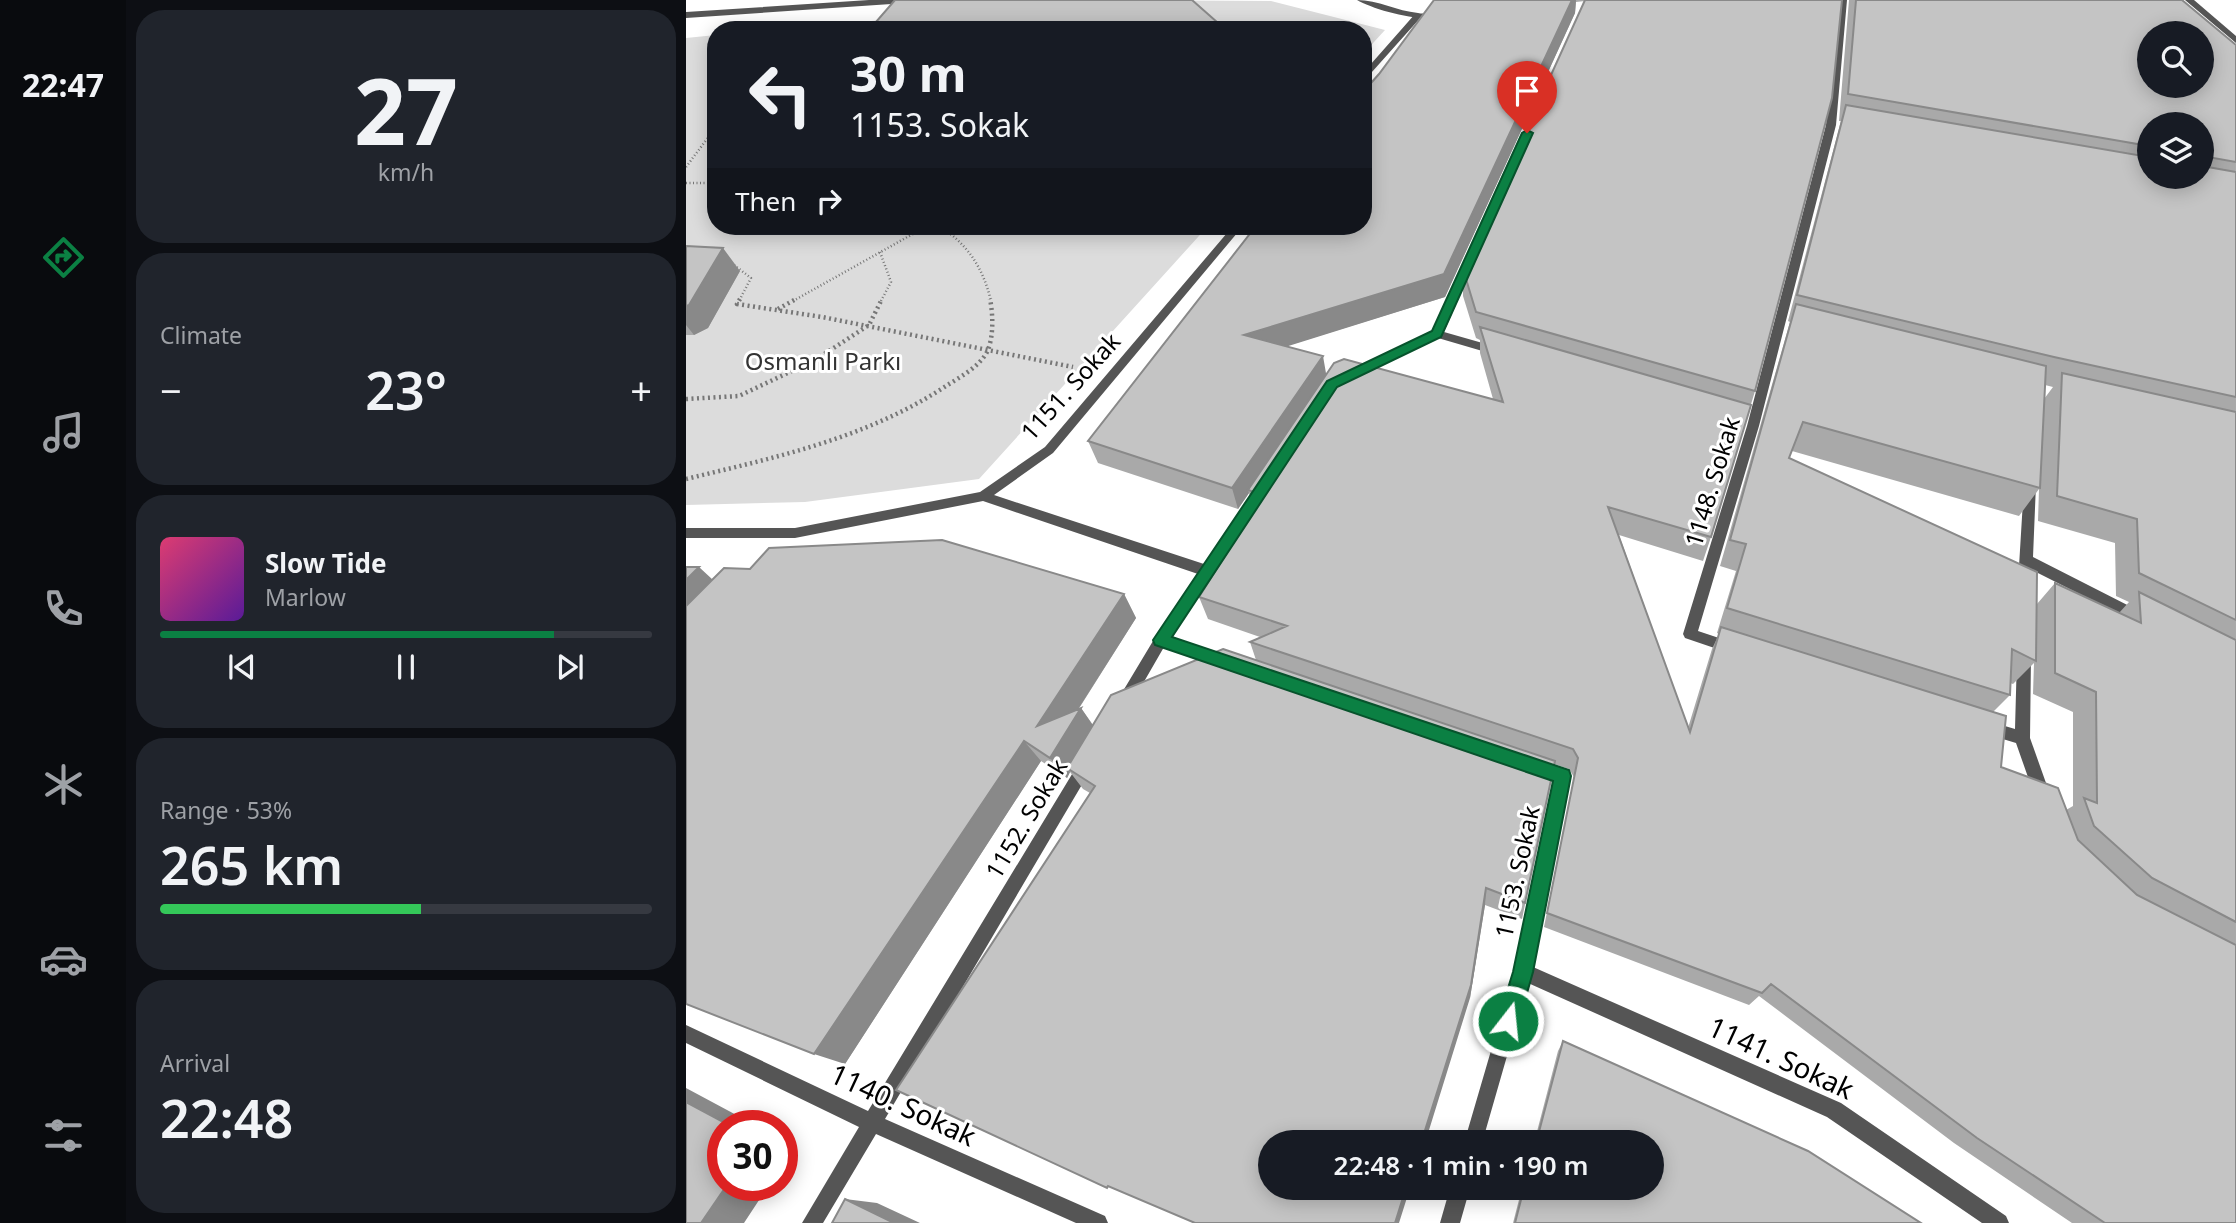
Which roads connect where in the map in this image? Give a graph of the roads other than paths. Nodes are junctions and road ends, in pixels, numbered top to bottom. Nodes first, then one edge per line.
1 (906, 0) edge
2 (1361, 0) edge
3 (1843, 0) edge
4 (2189, 0) edge
5 (686, 15) edge
6 (1458, 15) edge
7 (1418, 16) junction
8 (2236, 40) edge
9 (1372, 69) edge
10 (1230, 235) edge
11 (1476, 246) edge
12 (1779, 325) junction
13 (1792, 329) edge
14 (1437, 334) junction
15 (1503, 353) edge
16 (1344, 378) edge
17 (2031, 468) edge
18 (1273, 472) edge
19 (983, 496) junction
20 (686, 533) edge
21 (795, 533) junction
22 (777, 552) edge
23 (2026, 560) junction
24 (1207, 571) junction
25 (2025, 601) edge
26 (2149, 622) edge
27 (1161, 640) junction
28 (2024, 642) edge
29 (1743, 651) edge
30 (1239, 666) edge
31 (1119, 711) edge
32 (1969, 722) edge
33 (2022, 738) junction
34 (1090, 758) edge
35 (1524, 763) edge
36 (2048, 812) edge
37 (1523, 972) junction
38 (686, 1034) edge
39 (872, 1122) junction
40 (1477, 1130) edge
41 (1457, 1200) edge
42 (812, 1223) edge
43 (1098, 1223) edge
44 (1450, 1223) edge
45 (1999, 1223) edge

1 - 5 street
2 - 7 street
3 - 12 street, 1148. Sokak
4 - 8 street
6 - 7 street
7 - 9 street
10 - 19 street, 1151. Sokak
11 - 14 street
12 - 13 street
12 - 29 street, 1148. Sokak
14 - 15 street
14 - 16 street
17 - 23 street
18 - 24 street
19 - 21 street, 1151. Sokak
19 - 24 street
20 - 21 street, 1151. Sokak
21 - 22 street
23 - 25 street
23 - 26 street
24 - 27 street
27 - 30 street
27 - 31 street
28 - 33 street
32 - 33 street
33 - 36 street
34 - 39 street, 1152. Sokak
35 - 37 street, 1153. Sokak
37 - 40 street, 1153. Sokak
37 - 45 street, 1141. Sokak
38 - 39 street, 1140. Sokak
39 - 42 street, 1152. Sokak
39 - 43 street, 1140. Sokak
41 - 44 street

